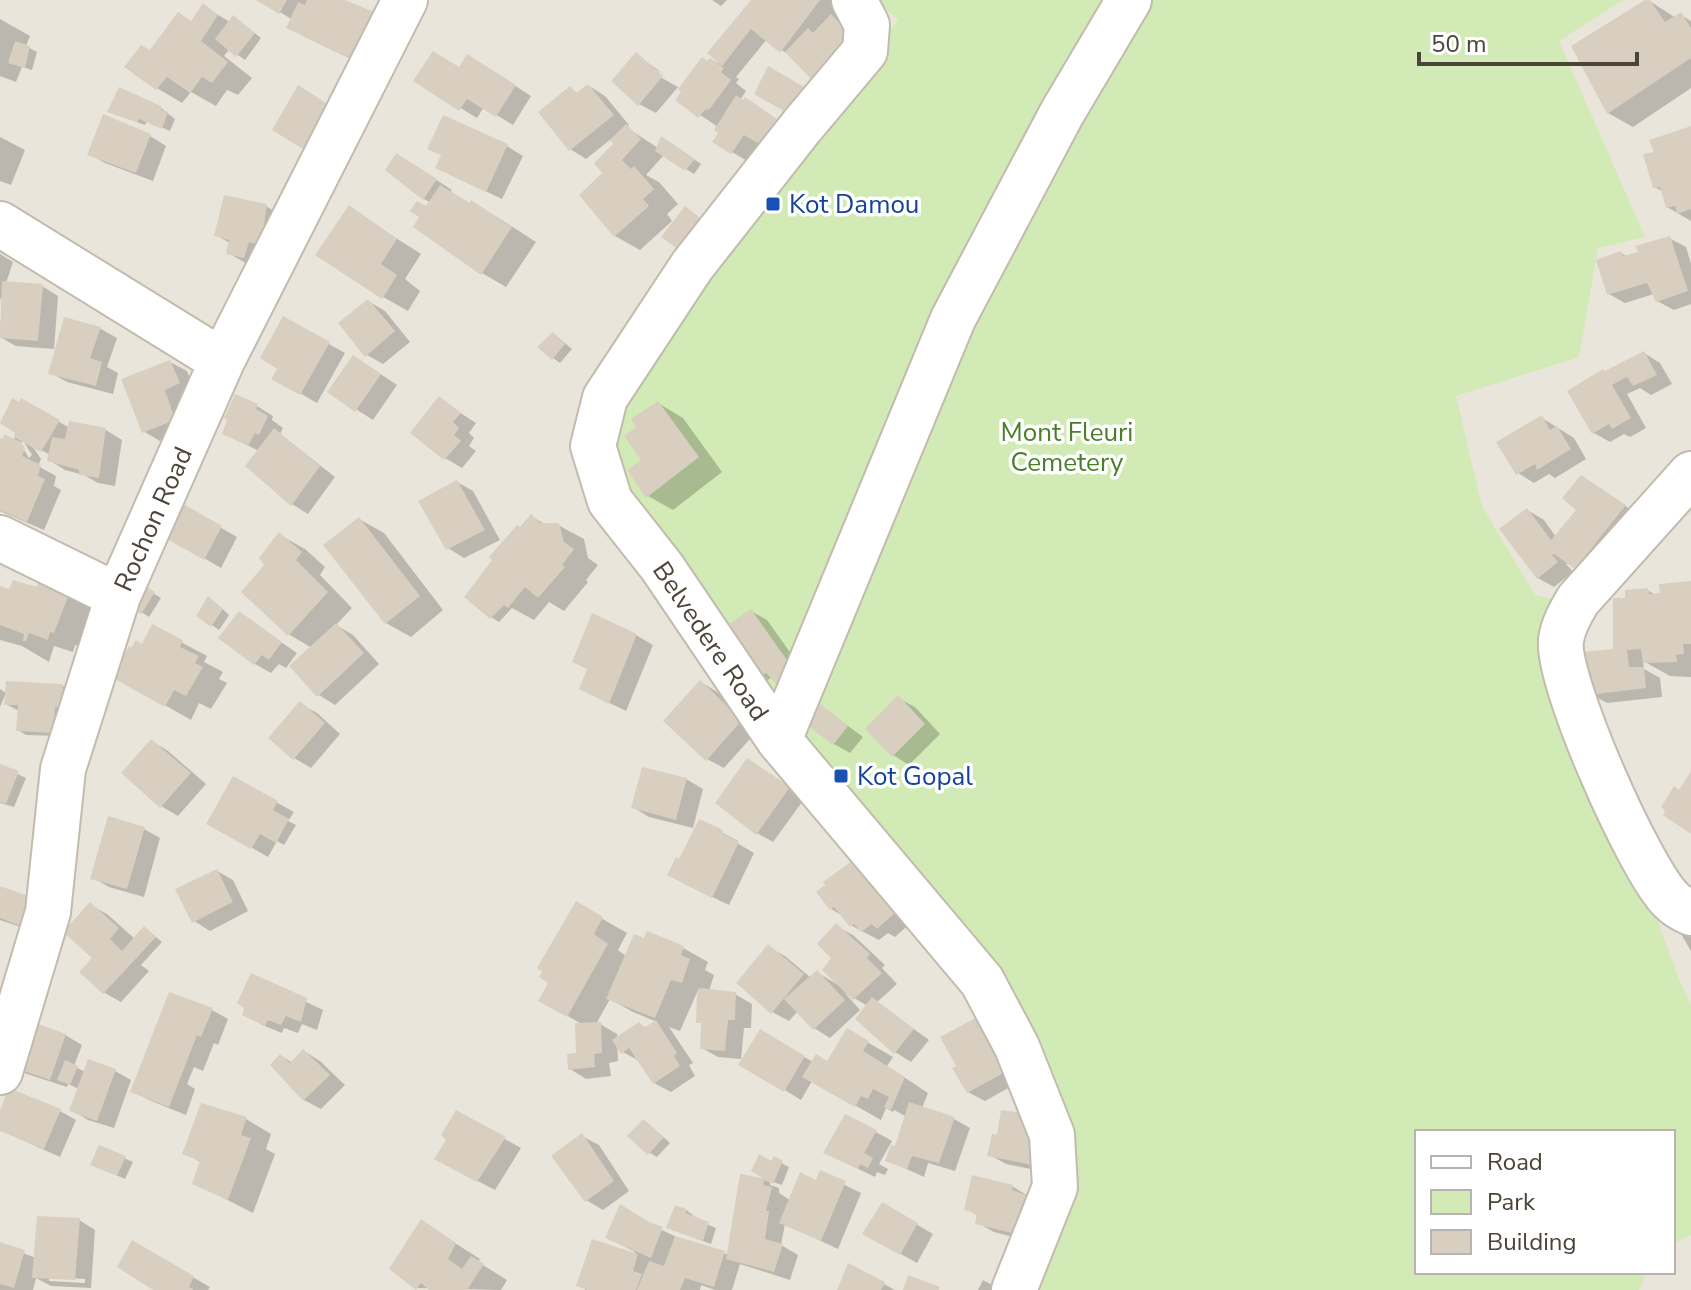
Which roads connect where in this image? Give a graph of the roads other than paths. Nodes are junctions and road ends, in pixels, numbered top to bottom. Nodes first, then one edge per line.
1 (405, 0) edge
2 (854, 0) edge
3 (1129, 0) edge
4 (0, 224) edge
5 (222, 361) junction
6 (1691, 474) edge
7 (0, 538) edge
8 (118, 596) junction
9 (779, 740) junction
10 (1691, 913) edge
11 (0, 1072) edge
12 (1014, 1290) edge

1 - 5 street, Rochon Road
2 - 9 street, Belvedere Road
3 - 9 street
4 - 5 street
5 - 8 street, Rochon Road
6 - 10 street
7 - 8 street
8 - 11 street, Rochon Road
9 - 12 street, Belvedere Road

